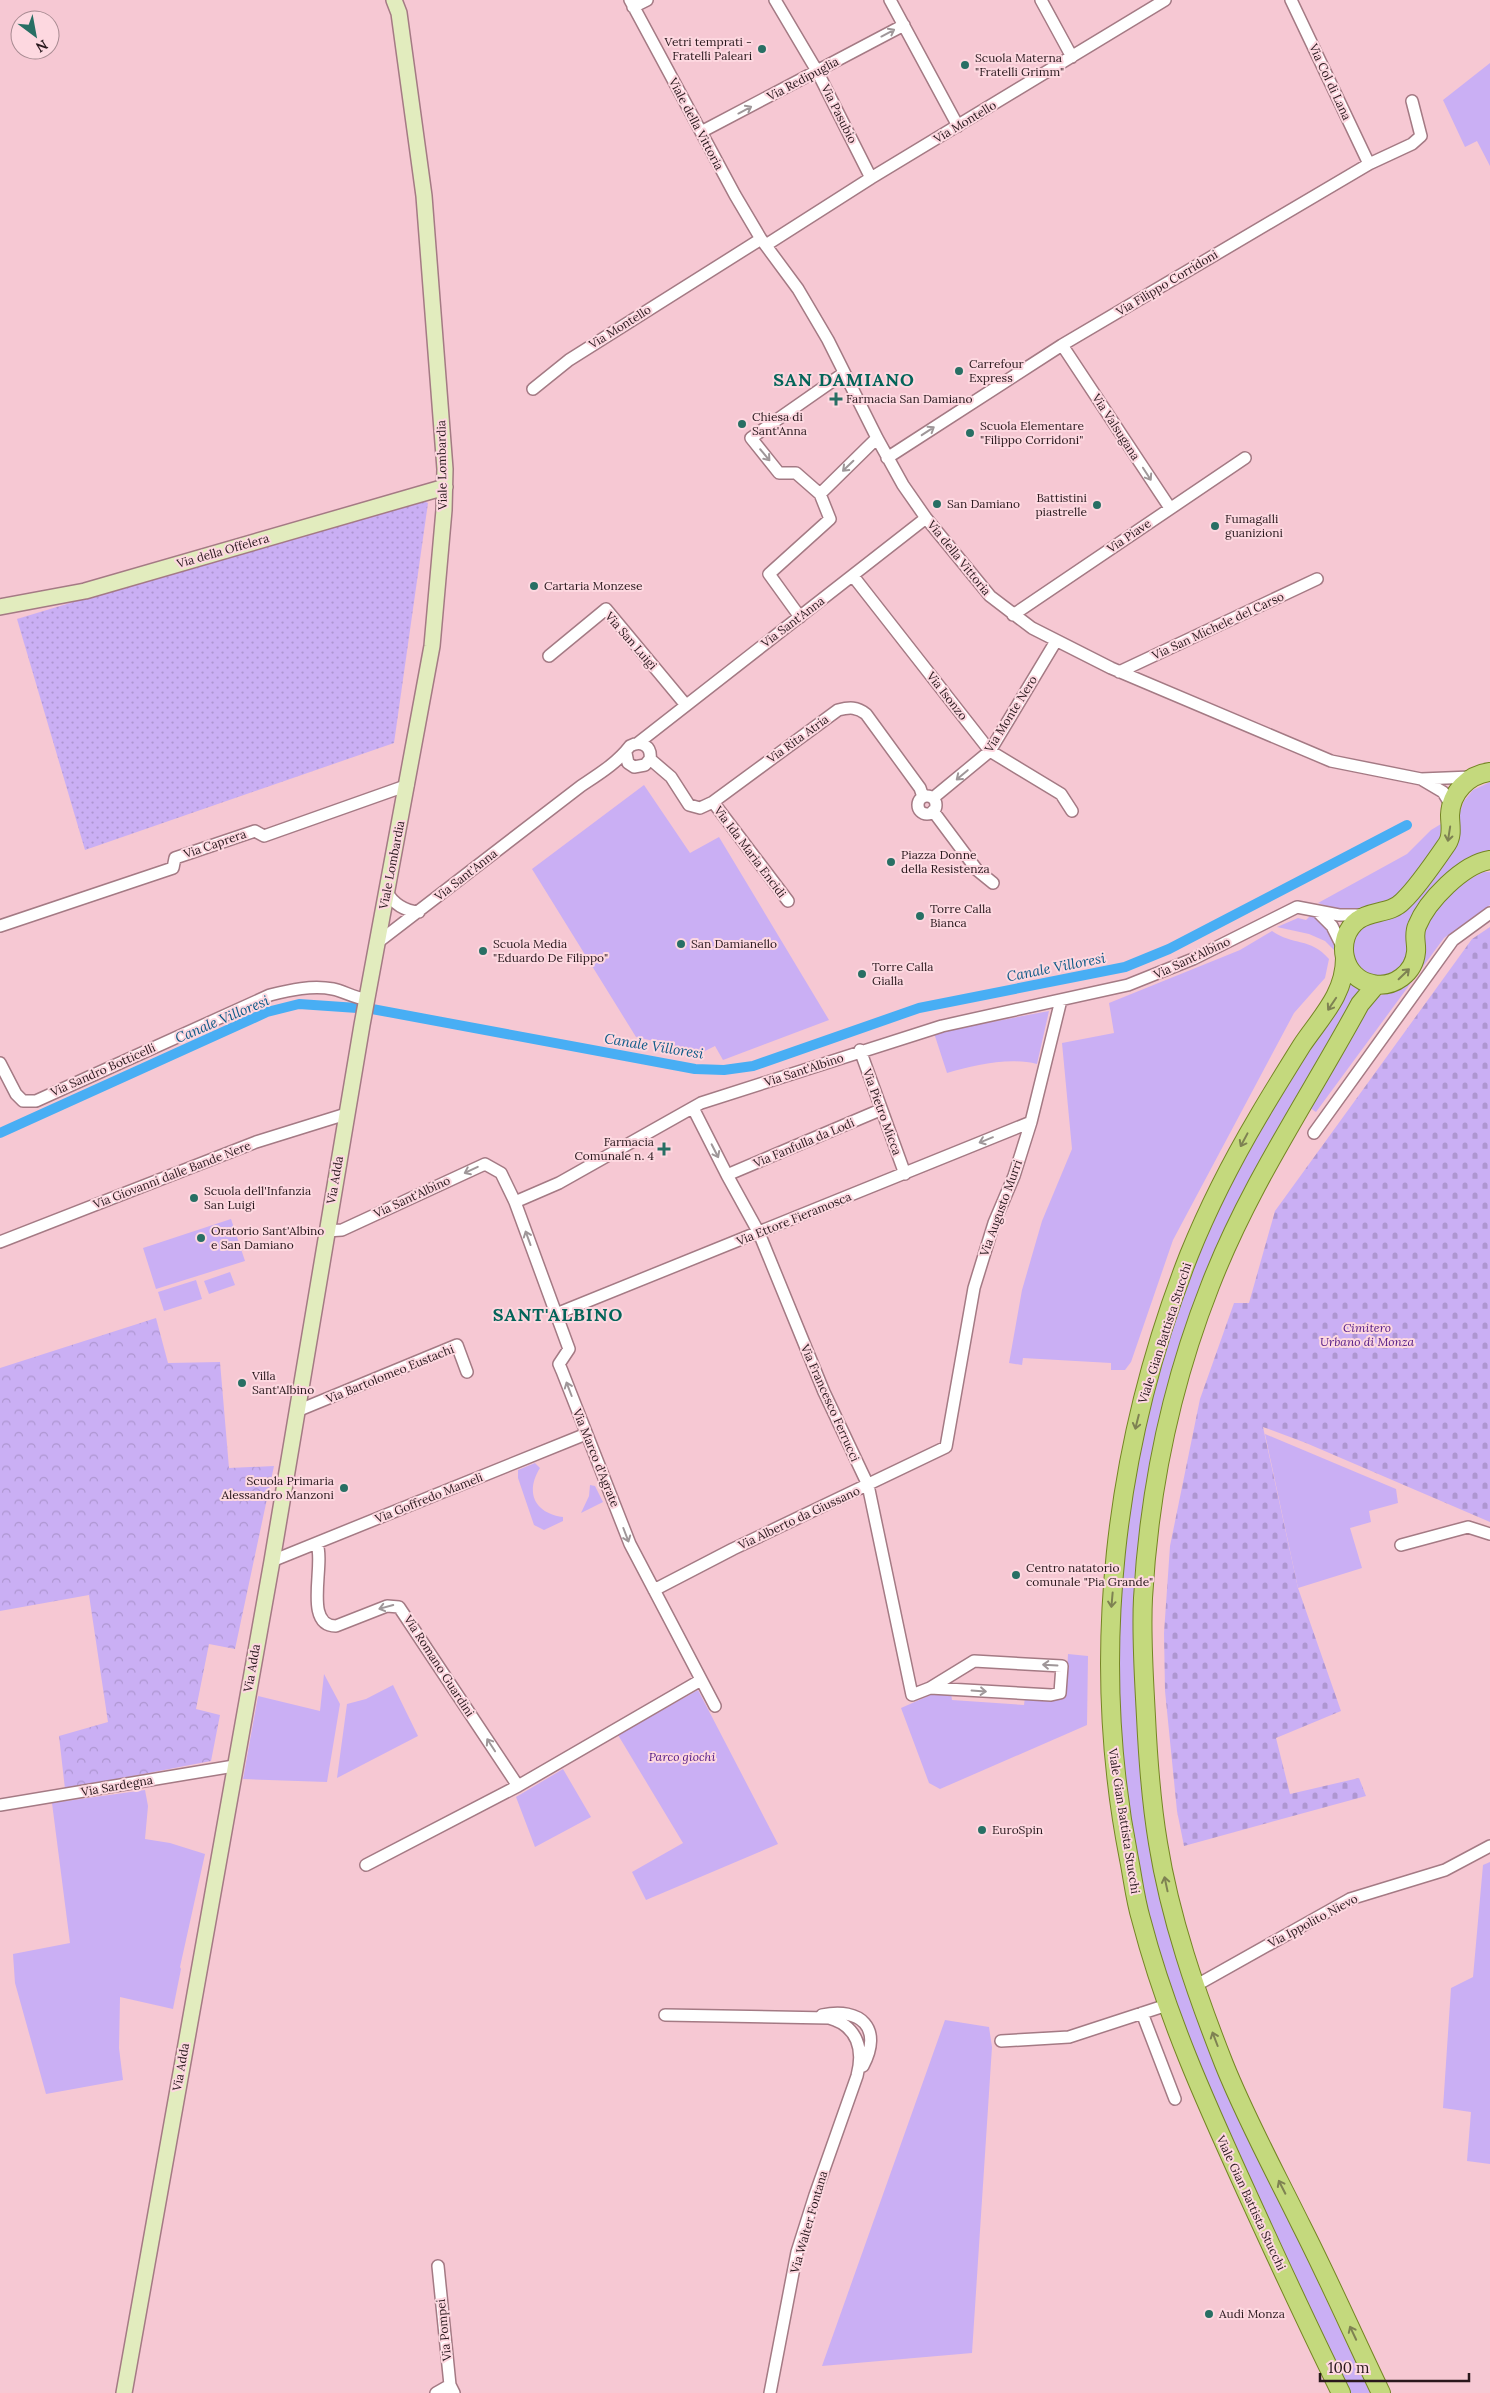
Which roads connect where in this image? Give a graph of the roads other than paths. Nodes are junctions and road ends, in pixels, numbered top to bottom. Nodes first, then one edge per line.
1 (647, 0) edge
2 (775, 0) edge
3 (890, 0) edge
4 (1041, 0) edge
5 (1165, 0) edge
6 (1291, 0) edge
7 (398, 4) edge
8 (632, 4) edge
9 (904, 25) junction
10 (1072, 57) junction
11 (817, 71) junction
12 (1412, 101) dead end
13 (958, 126) junction
14 (701, 132) junction
15 (1369, 164) junction
16 (871, 178) junction
17 (764, 242) junction
18 (1062, 345) junction
19 (844, 373) junction
20 (533, 389) dead end
21 (877, 438) junction
22 (887, 458) junction
23 (1245, 458) dead end
24 (445, 487) junction
25 (820, 494) junction
26 (1170, 508) junction
27 (926, 518) junction
28 (853, 576) junction
29 (1317, 579) dead end
30 (0, 607) edge
31 (1013, 615) junction
32 (800, 617) junction
33 (1056, 641) junction
34 (549, 656) dead end
35 (1118, 672) junction
36 (686, 704) junction
37 (659, 726) junction
38 (638, 743) junction
39 (990, 751) junction
40 (626, 753) junction
41 (651, 760) junction
42 (631, 765) junction
43 (609, 767) junction
44 (1484, 772) edge
45 (1421, 779) junction
46 (408, 785) junction
47 (928, 798) junction
48 (713, 802) junction
49 (1451, 805) junction
50 (1072, 811) dead end
51 (1490, 860) edge
52 (994, 882) dead end
53 (386, 891) junction
54 (788, 901) dead end
55 (419, 912) junction
56 (1317, 912) junction
57 (1490, 913) edge
58 (1369, 914) junction
59 (0, 926) edge
60 (377, 943) junction
61 (1344, 956) junction
62 (1376, 985) junction
63 (1061, 1000) junction
64 (366, 1003) junction
65 (860, 1050) junction
66 (0, 1063) edge
67 (693, 1108) junction
68 (880, 1110) junction
69 (346, 1114) junction
70 (1031, 1122) junction
71 (1314, 1133) dead end
72 (905, 1174) junction
73 (727, 1175) junction
74 (515, 1202) junction
75 (326, 1231) junction
76 (759, 1233) junction
77 (0, 1242) edge
78 (556, 1314) junction
79 (467, 1372) dead end
80 (297, 1411) junction
81 (586, 1434) junction
82 (946, 1448) joint
83 (868, 1485) junction
84 (1490, 1534) edge
85 (317, 1544) junction
86 (1401, 1545) dead end
87 (272, 1561) junction
88 (654, 1590) junction
89 (701, 1680) junction
90 (930, 1688) junction
91 (715, 1706) dead end
92 (234, 1766) junction
93 (518, 1786) junction
94 (0, 1805) edge
95 (1490, 1846) edge
96 (366, 1864) dead end
97 (1195, 1986) junction
98 (1167, 2005) junction
99 (1142, 2013) junction
100 (665, 2015) dead end
101 (1001, 2041) dead end
102 (1176, 2099) dead end
103 (438, 2266) dead end
104 (452, 2389) edge
105 (1335, 2389) edge
106 (124, 2393) edge
107 (436, 2393) edge
108 (770, 2393) edge
109 (1381, 2393) edge

1 - 8 street
2 - 11 street, Via Pasubio
3 - 9 street
4 - 10 street
5 - 10 street, Via Montello
6 - 15 street, Via Col di Lana
7 - 24 main road, Viale Lombardia
8 - 14 street, Viale della Vittoria
11 -> 9 street, Via Redipuglia
9 - 13 street
10 - 13 street, Via Montello
14 -> 11 street, Via Redipuglia
11 - 16 street, Via Pasubio
12 - 15 street, Via Filippo Corridoni
13 - 16 street, Via Montello
14 - 17 street, Viale della Vittoria
15 - 18 street, Via Filippo Corridoni
16 - 17 street, Via Montello
17 - 19 street, Via della Vittoria
17 - 20 street, Via Montello
22 -> 18 street, Via Filippo Corridoni
18 -> 26 street, Via Valsugana
19 - 21 street, Via della Vittoria
19 -> 25 street
21 - 22 street, Via della Vittoria
21 -> 25 street
22 - 27 street, Via della Vittoria
23 - 26 street, Via Piave
24 - 30 main road, Via della Offelera
24 - 46 main road, Viale Lombardia
25 - 32 street
26 - 31 street, Via Piave
27 - 28 street, Via Sant'Anna
27 - 31 street, Via della Vittoria
28 - 32 street, Via Sant'Anna
28 - 39 street, Via Isonzo
29 - 35 street, Via San Michele del Carso
31 - 33 street, Via della Vittoria
32 - 36 street, Via Sant'Anna
33 - 35 street, Via della Vittoria
33 - 39 street, Via Monte Nero
34 - 36 street, Via San Luigi
35 - 45 street, Via della Vittoria
36 - 37 street, Via Sant'Anna
37 - 38 street, Via Sant'Anna
37 - 41 street, Via Sant'Anna
38 - 40 street, Via Sant'Anna
38 - 41 street
39 -> 47 street, Via Monte Nero
39 - 50 street, Via Isonzo
40 - 42 street
40 - 43 street, Via Sant'Anna
41 - 42 street, Via Sant'Anna
41 - 48 street, Via Rita Atria
42 - 43 street, Via Sant'Anna
43 - 55 street, Via Sant'Anna
44 - 45 street
44 - 49 main road
45 - 49 street
46 - 53 main road, Viale Lombardia
46 - 59 street, Via Caprera
47 - 48 street, Via Rita Atria
47 - 52 street
48 - 54 street, Via Ida Maria Encidi
49 -> 58 main road, Viale Gian Battista Stucchi
62 -> 51 main road
53 - 55 street
53 - 60 main road, Viale Lombardia
55 - 60 street, Via Sant'Anna
56 - 58 street, Via Sant'Albino
56 - 61 street
56 - 63 street, Via Sant'Albino
57 - 71 street
58 - 61 main road, Viale Gian Battista Stucchi
60 - 64 main road, Via Adda
61 - 62 main road
61 -> 98 main road, Viale Gian Battista Stucchi
97 -> 62 main road
63 - 65 street, Via Sant'Albino
63 - 70 street, Via Augusto Murri
64 - 66 street, Via Sandro Botticelli
64 - 69 main road, Via Adda
65 - 67 street, Via Sant'Albino
65 - 68 street, Via Pietro Micca
67 -> 73 street, Via Francesco Ferrucci
67 - 74 street, Via Sant'Albino
68 - 72 street, Via Pietro Micca
68 - 73 street, Via Fanfulla da Lodi
69 - 75 main road, Via Adda
69 - 77 street, Via Giovanni dalle Bande Nere
70 -> 72 street, Via Ettore Fieramosca
70 - 82 street, Via Augusto Murri
72 - 76 street, Via Ettore Fieramosca
73 - 76 street, Via Francesco Ferrucci
74 -> 75 street, Via Sant'Albino
78 -> 74 street, Via Marco d'Agrate
75 - 80 main road, Via Adda
76 - 78 street, Via Ettore Fieramosca
76 - 83 street, Via Francesco Ferrucci
81 -> 78 street, Via Marco d'Agrate
79 - 80 street, Via Bartolomeo Eustachi
80 - 87 main road, Via Adda
81 - 85 street, Via Goffredo Mameli
81 -> 88 street, Via Marco d'Agrate
82 - 83 street, Via Alberto da Giussano
83 - 88 street, Via Alberto da Giussano
83 - 90 street, Via Francesco Ferrucci
84 - 86 street
85 - 87 street, Via Goffredo Mameli
93 -> 85 street, Via Romano Guardini
87 - 92 main road, Via Adda
88 - 89 street, Via Marco d'Agrate
89 - 91 street, Via Marco d'Agrate
89 - 93 street
90 -> 90 street, Via Francesco Ferrucci
92 - 94 street, Via Sardegna
92 - 106 main road, Via Adda
93 - 96 street
95 - 97 street, Via Ippolito Nievo
109 -> 97 main road
98 - 99 street
98 - 105 main road, Viale Gian Battista Stucchi
99 - 101 street
99 - 102 street
100 - 108 street, Via Walter Fontana
103 - 104 street, Via Pompei
104 - 107 street

